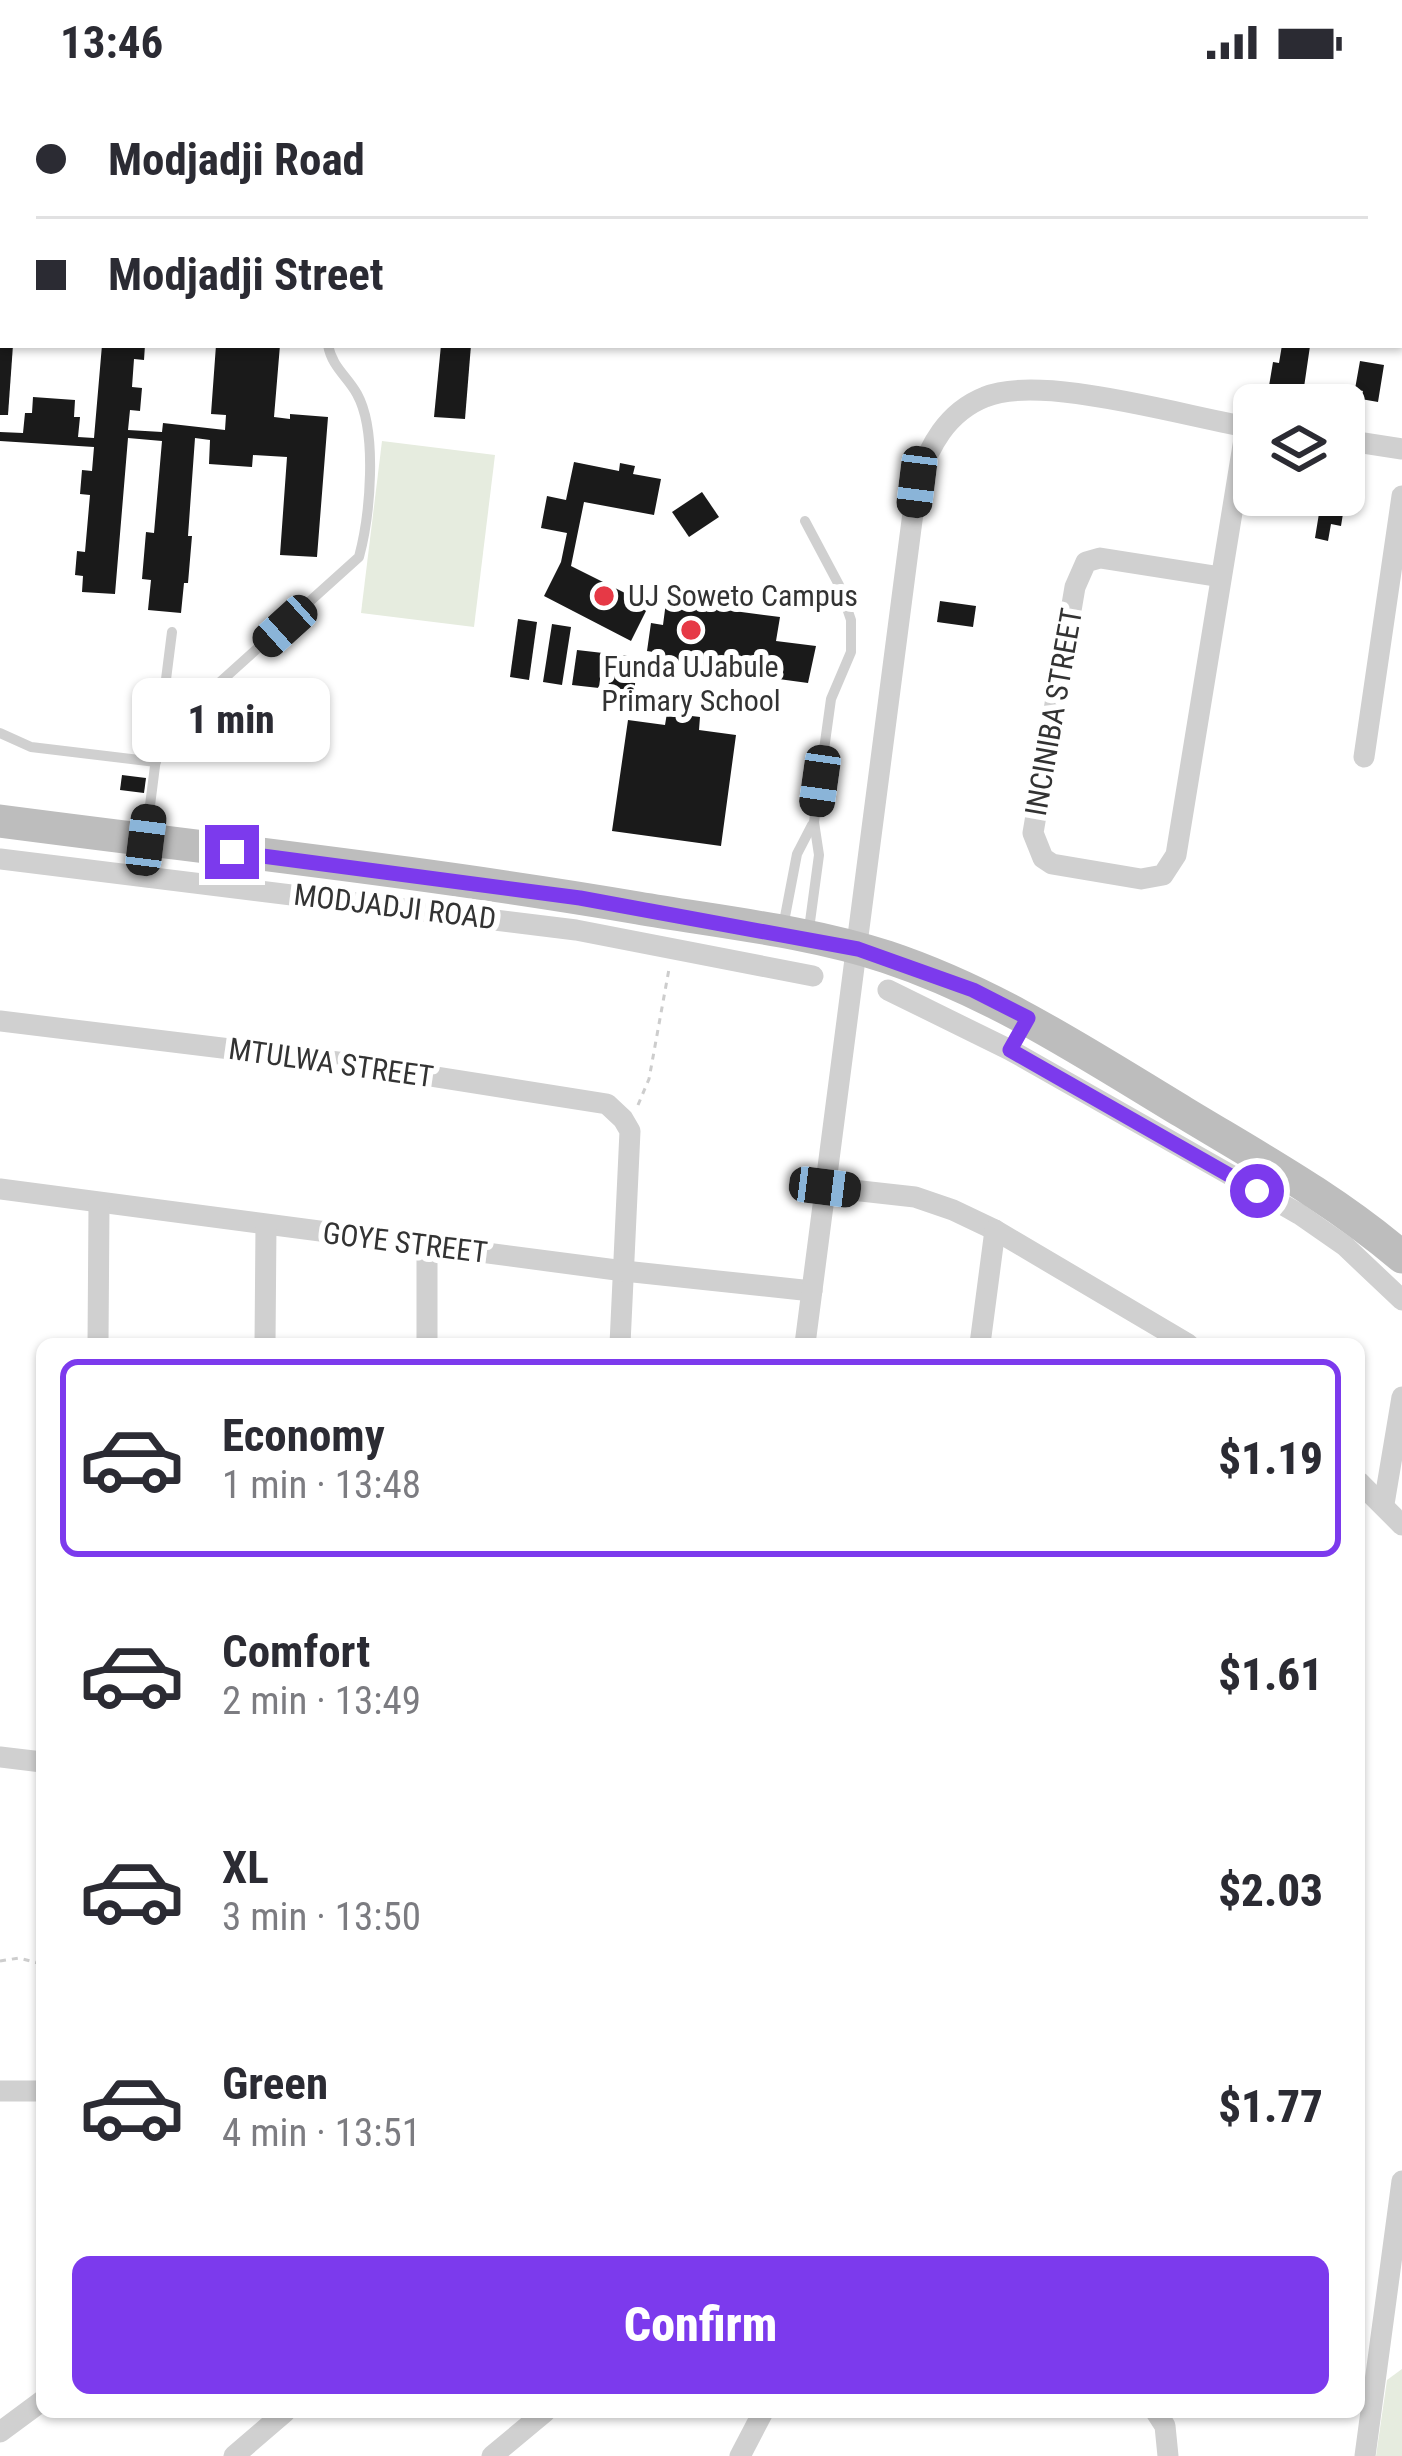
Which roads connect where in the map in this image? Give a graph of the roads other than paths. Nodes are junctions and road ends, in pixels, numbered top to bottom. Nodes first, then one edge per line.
1 (329, 348) edge
2 (1233, 424) edge
3 (1365, 443) edge
4 (1402, 449) edge
5 (1402, 496) edge
6 (1233, 516) edge
7 (805, 521) dead end
8 (1222, 577) junction
9 (1394, 606) edge
10 (172, 632) dead end
11 (0, 733) edge
12 (159, 737) junction
13 (1364, 757) dead end
14 (156, 762) junction
15 (0, 821) edge
16 (814, 822) junction
17 (146, 840) junction
18 (0, 859) edge
19 (578, 914) junction
20 (795, 936) junction
21 (858, 949) junction
22 (813, 976) dead end
23 (888, 990) dead end
24 (1028, 1018) junction
25 (0, 1021) edge
26 (1010, 1050) junction
27 (825, 1187) junction
28 (0, 1189) edge
29 (99, 1204) junction
30 (266, 1225) junction
31 (995, 1230) junction
32 (427, 1246) junction
33 (1402, 1257) edge
34 (624, 1271) junction
35 (812, 1291) junction
36 (1402, 1300) edge
37 (1151, 1320) junction
38 (98, 1338) edge
39 (265, 1338) edge
40 (427, 1338) edge
41 (620, 1338) edge
42 (806, 1338) edge
43 (981, 1338) edge
44 (1149, 1338) edge
45 (1179, 1338) edge
46 (1402, 1397) edge
47 (1365, 1487) edge
48 (1384, 1504) junction
49 (1402, 1525) edge
50 (0, 1757) edge
51 (36, 1761) edge
52 (0, 2091) edge
53 (36, 2091) edge
54 (1402, 2181) edge
55 (1391, 2354) edge
56 (36, 2405) edge
57 (278, 2418) edge
58 (539, 2418) edge
59 (760, 2418) edge
60 (1160, 2418) edge
61 (0, 2432) edge
62 (501, 2453) edge
63 (234, 2456) edge
64 (740, 2456) edge
65 (1168, 2456) edge
66 (1365, 2456) edge

1 - 12 lane
2 - 21 street
3 - 4 street
5 - 9 street
6 - 8 street, INCINIBA STREET
7 - 16 lane
8 - 8 street, INCINIBA STREET
9 - 13 street
10 - 12 lane
11 - 14 lane
12 - 14 lane
14 - 17 lane
15 - 17 street
16 - 20 lane
16 - 20 lane
17 - 19 street
18 - 19 street, MODJADJI ROAD
19 - 20 street
19 - 22 street, MODJADJI ROAD
20 - 21 street
21 - 24 street
21 - 27 street
23 - 26 street
24 - 26 street
24 - 33 street
25 - 34 street, MTULWA STREET
26 - 36 street
27 - 31 street
27 - 35 street
28 - 29 street, GOYE STREET
29 - 30 street, GOYE STREET
29 - 38 street
30 - 32 street, GOYE STREET
30 - 39 street
31 - 37 street
31 - 43 street
32 - 34 street, GOYE STREET
32 - 40 street
34 - 35 street, GOYE STREET
34 - 41 street
35 - 42 street
37 - 44 street
37 - 45 street
46 - 48 street
47 - 48 street
48 - 49 street
50 - 51 street
52 - 53 street
54 - 55 street
55 - 66 street
56 - 61 street
57 - 63 street
58 - 62 street
59 - 64 street
60 - 65 street

